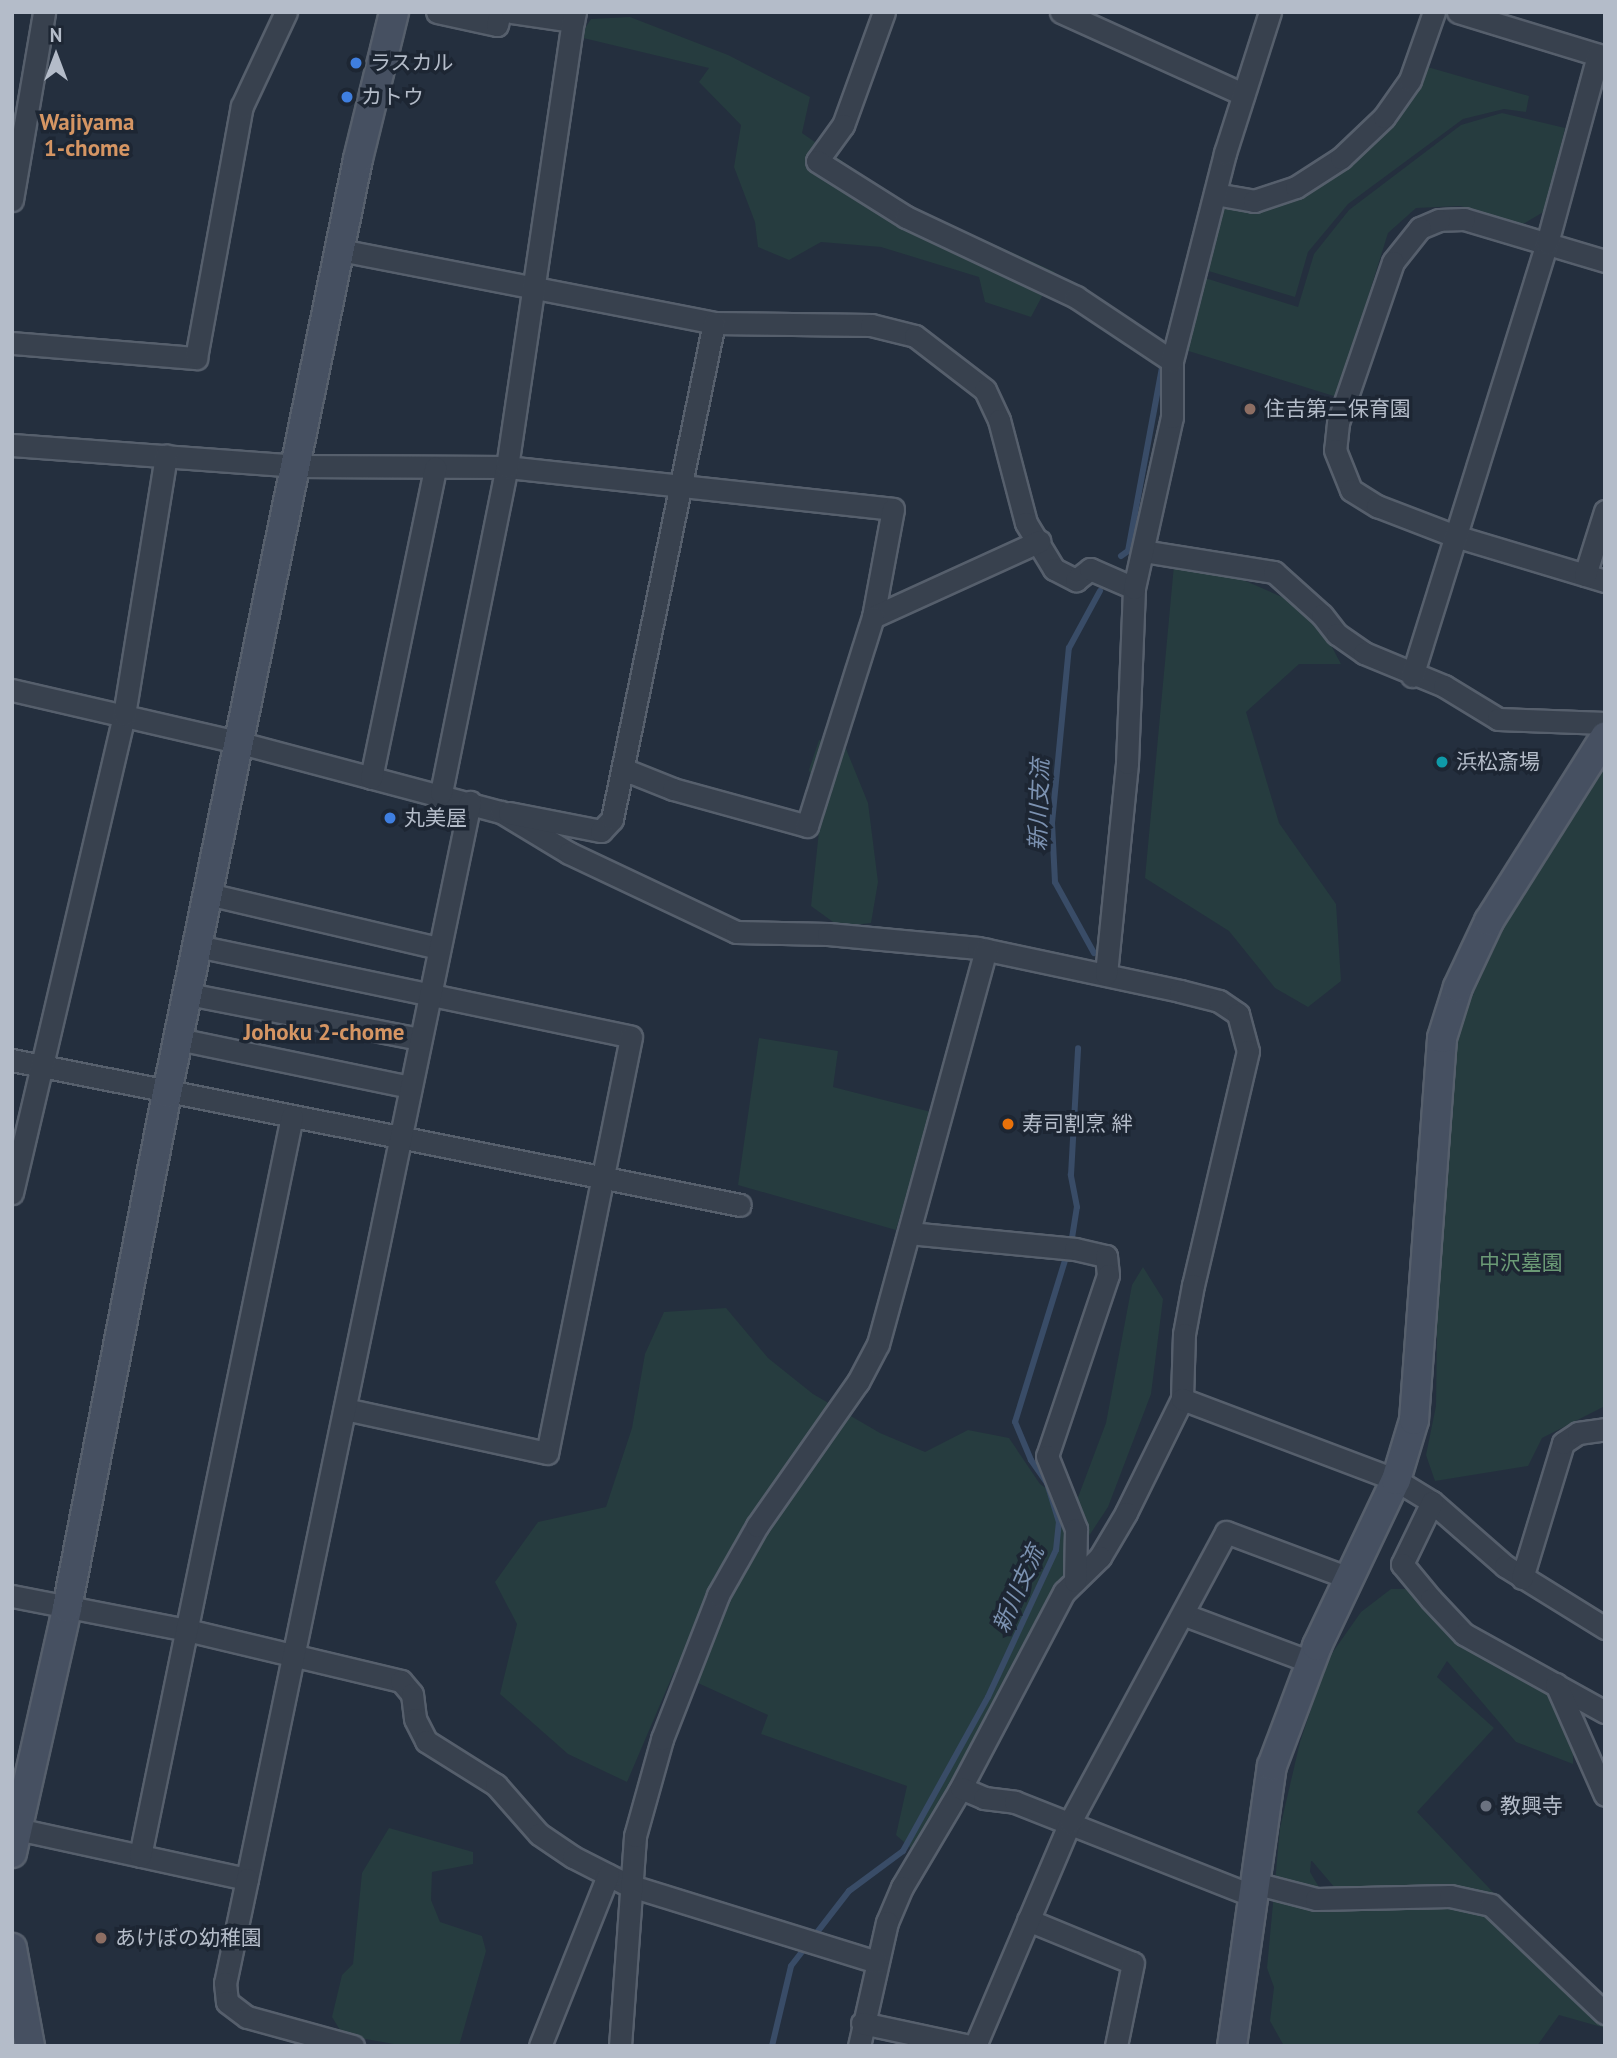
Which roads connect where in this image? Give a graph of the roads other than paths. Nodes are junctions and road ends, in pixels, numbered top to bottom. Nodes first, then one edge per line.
1 (44, 12) edge
2 (286, 12) edge
3 (394, 12) edge
4 (437, 12) edge
5 (500, 12) edge
6 (512, 12) edge
7 (884, 12) edge
8 (1061, 12) edge
9 (1270, 12) edge
10 (1434, 12) edge
11 (1458, 12) edge
12 (574, 17) edge
13 (1602, 56) edge
14 (1243, 93) junction
15 (1215, 194) junction
16 (12, 200) edge
17 (1547, 243) junction
18 (340, 250) junction
19 (1605, 261) edge
20 (534, 289) junction
21 (714, 323) junction
22 (12, 343) edge
23 (1172, 360) junction
24 (12, 445) edge
25 (166, 455) junction
26 (295, 466) junction
27 (507, 467) junction
28 (435, 468) junction
29 (677, 489) junction
30 (1605, 511) edge
31 (1455, 536) junction
32 (1040, 541) junction
33 (1143, 551) junction
34 (1595, 578) edge
35 (1134, 587) junction
36 (873, 617) junction
37 (1412, 676) junction
38 (12, 690) edge
39 (124, 715) junction
40 (1605, 723) edge
41 (1605, 737) edge
42 (241, 743) junction
43 (623, 769) junction
44 (372, 778) junction
45 (441, 793) junction
46 (470, 802) junction
47 (501, 812) junction
48 (208, 894) junction
49 (197, 946) junction
50 (439, 948) junction
51 (986, 950) junction
52 (1106, 974) junction
53 (188, 994) junction
54 (429, 995) junction
55 (178, 1039) junction
56 (420, 1039) junction
57 (12, 1060) edge
58 (44, 1067) junction
59 (410, 1087) junction
60 (167, 1093) junction
61 (292, 1116) junction
62 (399, 1137) junction
63 (604, 1180) junction
64 (12, 1194) edge
65 (740, 1205) dead end
66 (909, 1233) junction
67 (1182, 1399) junction
68 (345, 1409) junction
69 (1605, 1429) edge
70 (1396, 1480) junction
71 (1432, 1502) junction
72 (1522, 1577) junction
73 (1349, 1578) junction
74 (1075, 1581) junction
75 (12, 1596) edge
76 (67, 1608) junction
77 (1185, 1615) junction
78 (1605, 1628) edge
79 (187, 1630) junction
80 (293, 1654) junction
81 (1311, 1662) junction
82 (1556, 1684) junction
83 (1605, 1712) edge
84 (961, 1788) junction
85 (1605, 1795) edge
86 (1070, 1822) junction
87 (15, 1841) edge
88 (141, 1856) junction
89 (608, 1875) junction
90 (247, 1879) junction
91 (628, 1885) junction
92 (1257, 1890) junction
93 (1028, 1920) junction
94 (12, 1948) edge
95 (876, 1962) junction
96 (1605, 2013) edge
97 (862, 2023) junction
98 (30, 2046) edge
99 (353, 2046) edge
100 (540, 2046) edge
101 (620, 2046) edge
102 (859, 2046) edge
103 (969, 2046) edge
104 (975, 2046) edge
105 (1116, 2046) edge
106 (1232, 2046) edge

1 - 16 street
2 - 22 street
3 - 18 street
4 - 5 street
6 - 12 street
7 - 23 street
8 - 14 street
9 - 14 street
10 - 15 street
11 - 13 street
12 - 20 street
13 - 17 street
14 - 15 street
15 - 23 street
17 - 19 street
17 - 31 street
17 - 31 street
18 - 20 street
18 - 26 street
20 - 21 street
20 - 27 street
21 - 29 street
21 - 32 street
23 - 33 street
24 - 25 street
25 - 26 street
25 - 39 street
26 - 28 street
26 - 42 street
27 - 28 street
27 - 29 street
27 - 45 street
28 - 44 street
29 - 36 street
29 - 43 street
30 - 34 street
31 - 34 street
31 - 37 street
32 - 35 street
32 - 36 street
33 - 35 street
33 - 37 street
35 - 52 street
36 - 43 street
37 - 40 street
38 - 39 street
39 - 42 street
39 - 58 street
41 - 70 street
42 - 44 street
42 - 48 street
43 - 47 street
44 - 45 street
45 - 46 street
46 - 47 street
46 - 50 street
47 - 51 street
48 - 49 street
48 - 50 street
49 - 53 street
49 - 54 street
50 - 54 street
51 - 52 street
51 - 66 street
52 - 67 street
53 - 55 street
53 - 56 street
54 - 56 street
54 - 63 street
55 - 59 street
55 - 60 street
56 - 59 street
57 - 58 street
58 - 60 street
58 - 64 street
59 - 62 street
60 - 61 street
60 - 76 street
61 - 62 street
61 - 79 street
62 - 63 street
62 - 68 street
63 - 65 street
63 - 68 street
66 - 74 street
66 - 91 street
67 - 70 street
67 - 74 street
68 - 80 street
69 - 72 street
70 - 71 street
70 - 73 street
71 - 72 street
71 - 82 street
72 - 78 street
73 - 77 street
73 - 81 street
74 - 84 street
75 - 76 street
76 - 79 street
76 - 87 street
77 - 81 street
77 - 86 street
79 - 80 street
79 - 88 street
80 - 89 street
80 - 90 street
81 - 92 street
82 - 83 street
82 - 85 street
84 - 86 street
84 - 95 street
86 - 92 street
86 - 93 street
87 - 88 street
88 - 90 street
89 - 91 street
89 - 100 street
90 - 99 street
91 - 95 street
91 - 101 street
92 - 96 street
92 - 106 street
93 - 104 street
93 - 105 street
94 - 98 street
95 - 97 street
97 - 102 street
97 - 103 street

